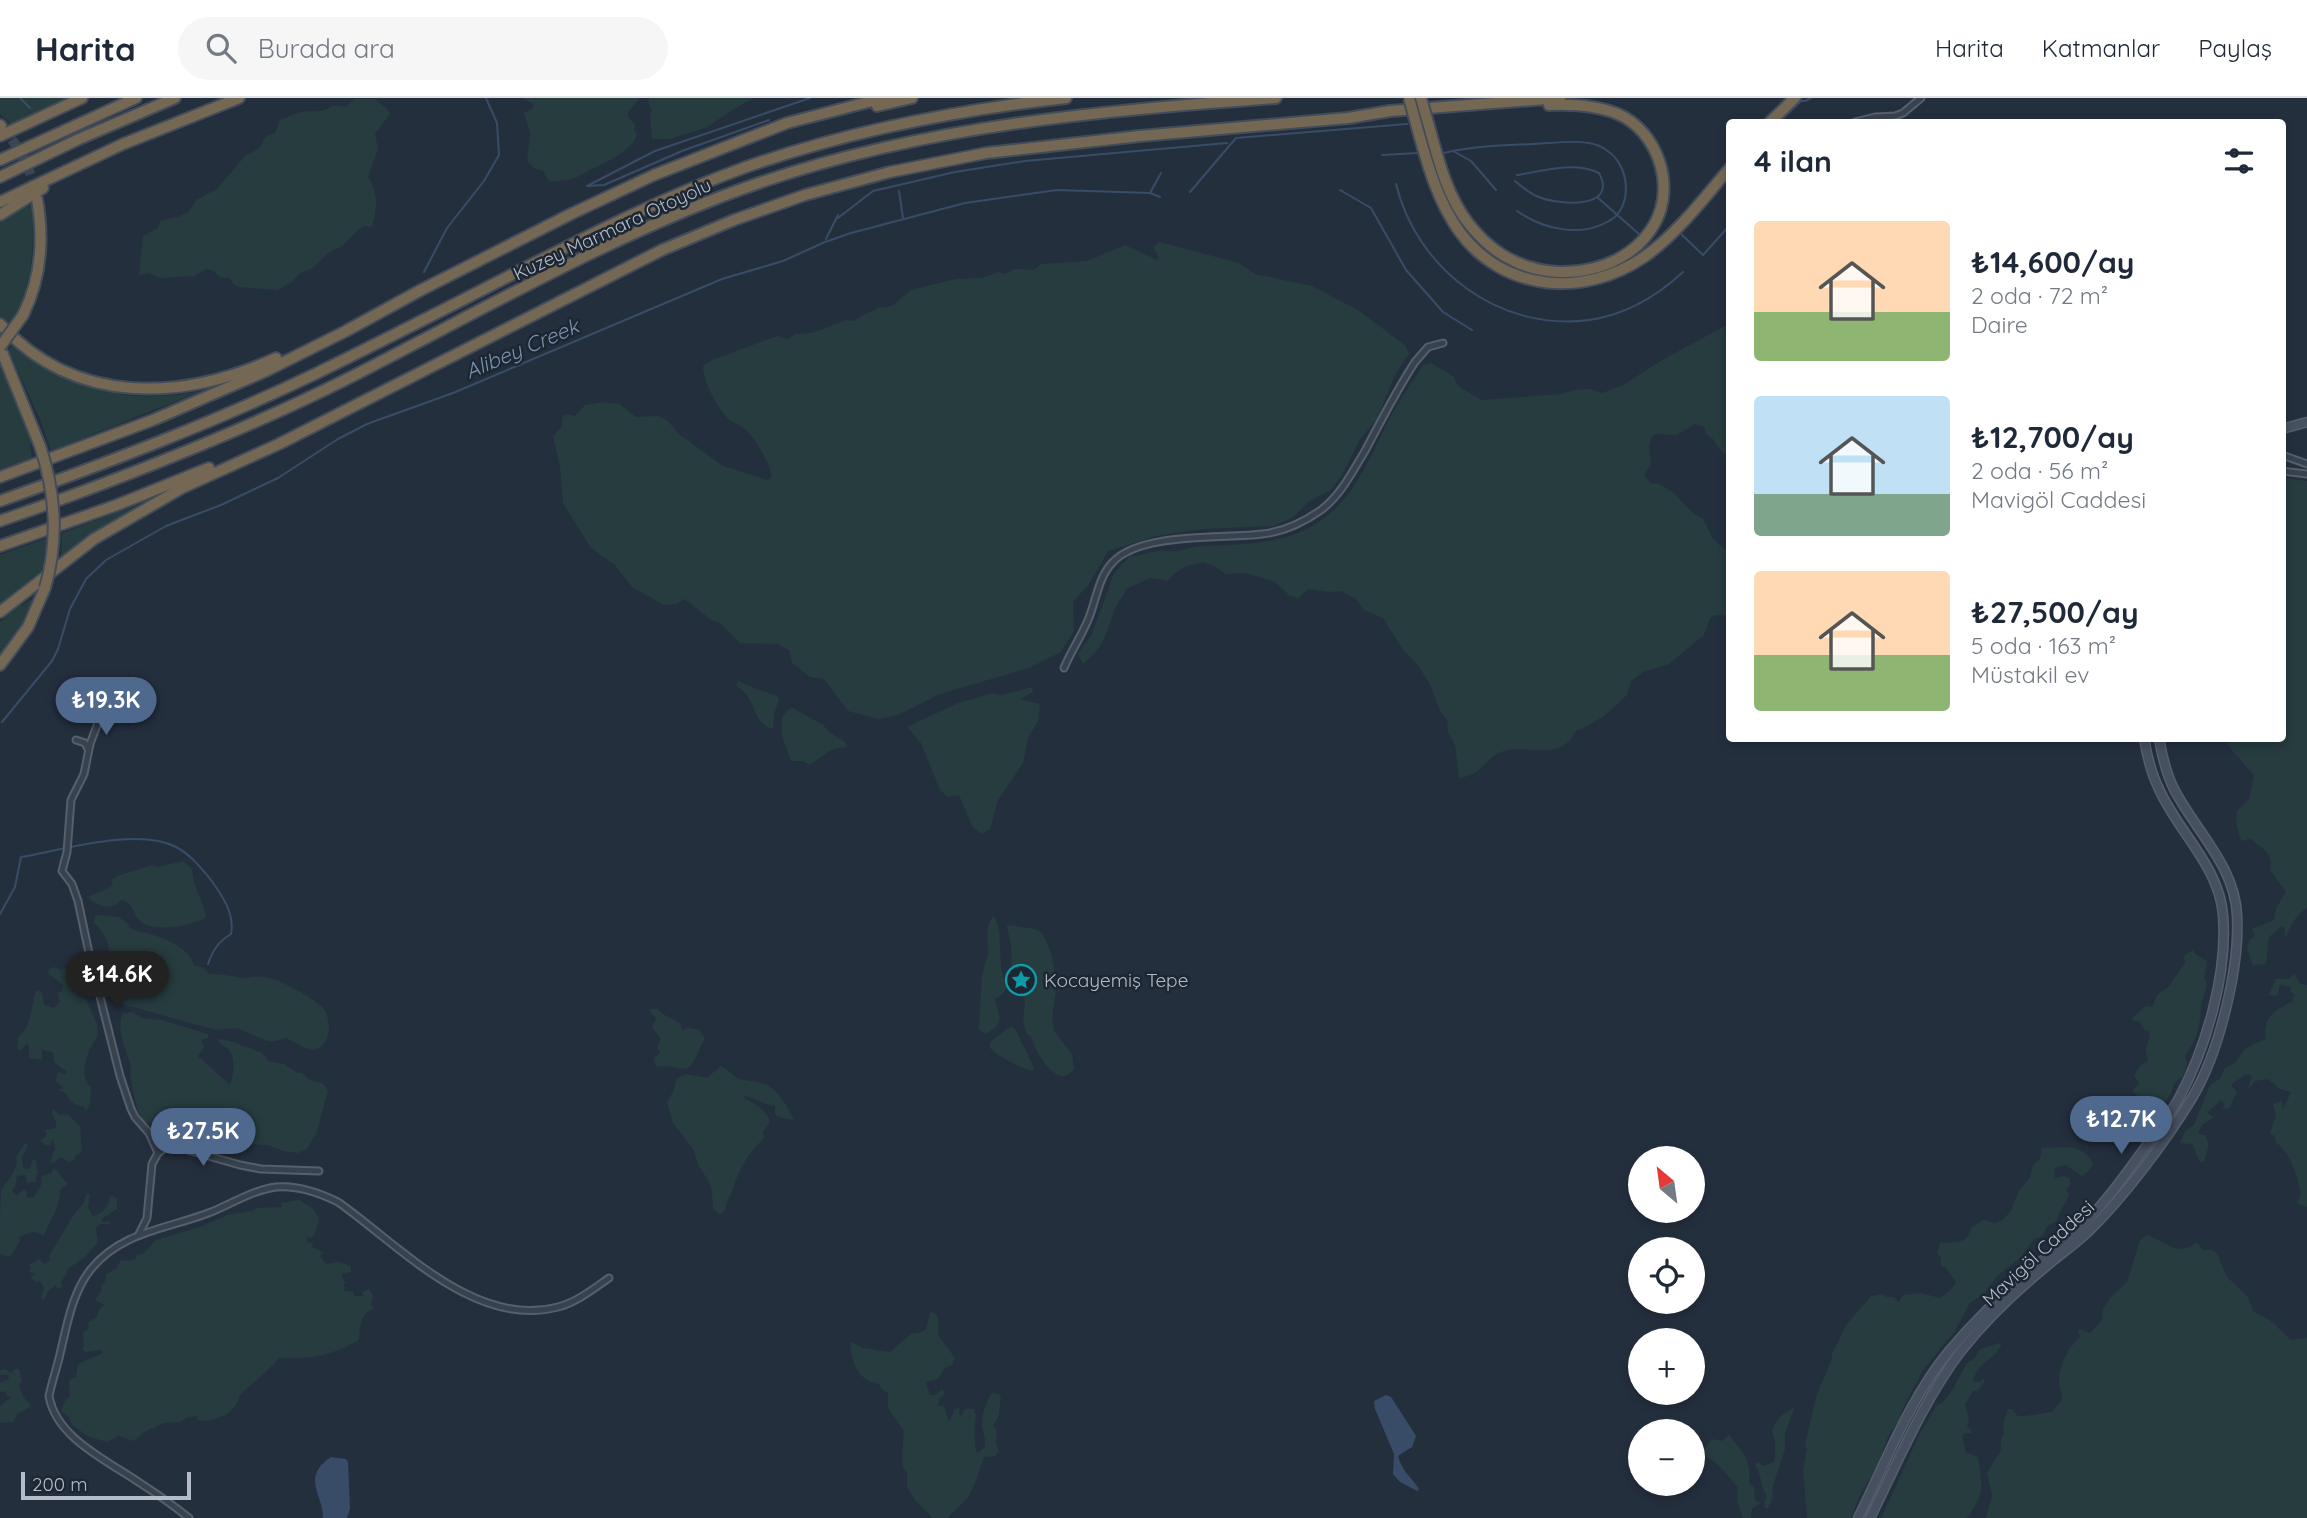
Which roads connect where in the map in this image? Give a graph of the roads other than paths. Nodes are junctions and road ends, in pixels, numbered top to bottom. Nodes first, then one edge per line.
1 (82, 98) edge
2 (136, 98) edge
3 (175, 98) edge
4 (239, 98) edge
5 (884, 98) edge
6 (912, 98) edge
7 (1066, 98) edge
8 (1276, 98) edge
9 (1409, 98) edge
10 (1421, 98) edge
11 (1560, 98) edge
12 (1795, 98) edge
13 (1921, 98) edge
14 (1348, 118) junction
15 (1773, 119) edge
16 (1867, 119) edge
17 (1423, 127) junction
18 (0, 129) edge
19 (155, 131) junction
20 (764, 133) junction
21 (0, 160) edge
22 (1726, 172) edge
23 (0, 177) edge
24 (37, 199) tunnel mouth
25 (0, 202) edge
26 (0, 215) edge
27 (421, 290) junction
28 (0, 324) edge
29 (1443, 343) dead end
30 (0, 347) edge
31 (347, 409) junction
32 (2305, 422) edge
33 (2286, 428) edge
34 (2286, 433) edge
35 (2286, 455) edge
36 (2307, 464) edge
37 (2286, 471) edge
38 (2307, 474) edge
39 (0, 477) edge
40 (0, 501) edge
41 (0, 522) edge
42 (0, 546) edge
43 (0, 612) edge
44 (0, 665) edge
45 (1064, 668) dead end
46 (101, 715) dead end
47 (76, 740) dead end
48 (2145, 742) edge
49 (2160, 742) edge
50 (89, 752) junction
51 (158, 1153) junction
52 (319, 1171) dead end
53 (139, 1234) junction
54 (609, 1278) dead end
55 (189, 1518) edge
56 (1858, 1518) edge
57 (1870, 1518) edge

1 - 18 highway
2 - 21 highway
3 - 23 highway
4 - 19 highway
5 - 20 highway
6 - 20 highway
7 - 40 highway, Kuzey Marmara Otoyolu
8 - 41 highway, Kuzey Marmara Otoyolu
9 - 17 highway, bridge
10 - 17 highway, bridge
11 - 14 highway
12 - 15 highway
13 - 16 street
14 - 17 highway
14 - 31 highway
17 - 22 highway
19 - 25 highway
19 - 26 highway
20 - 27 highway
24 - 30 highway, bridge
27 - 28 highway
27 - 39 highway
29 - 45 street
30 - 44 highway, bridge
31 - 42 highway
31 - 43 highway
32 - 33 main road
32 - 34 main road
35 - 36 street
37 - 38 street
46 - 50 street
47 - 50 street
48 - 56 main road, Mavigöl Caddesi
49 - 57 main road, Mavigöl Caddesi
50 - 51 street
51 - 52 street
51 - 53 street
53 - 54 street
53 - 55 street

